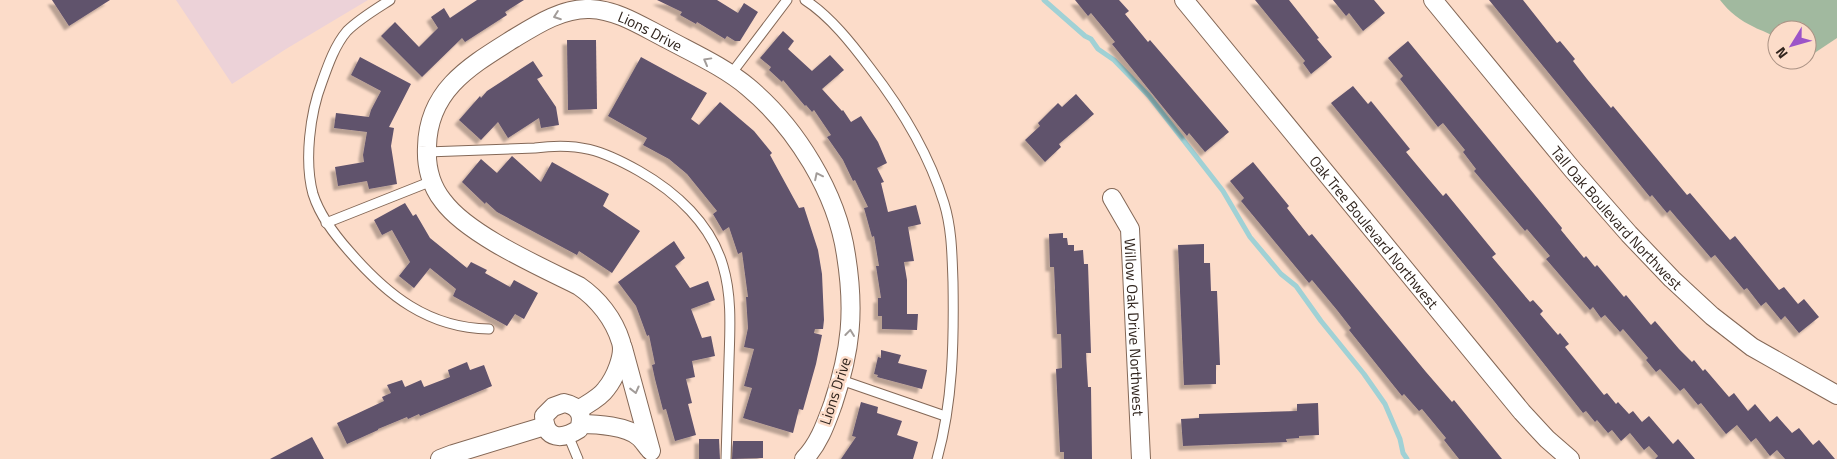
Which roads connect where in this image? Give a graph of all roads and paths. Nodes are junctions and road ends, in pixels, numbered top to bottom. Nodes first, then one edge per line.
1 (390, 0) edge
2 (786, 0) edge
3 (805, 0) edge
4 (1184, 0) edge
5 (1433, 0) edge
6 (731, 74) junction
7 (427, 152) junction
8 (432, 181) junction
9 (1112, 198) dead end
10 (326, 222) junction
11 (489, 329) dead end
12 (622, 343) junction
13 (841, 380) junction
14 (1837, 395) edge
15 (945, 416) junction
16 (576, 423) junction
17 (544, 426) junction
18 (654, 457) edge
19 (440, 459) edge
20 (578, 459) edge
21 (726, 459) edge
22 (804, 459) edge
23 (937, 459) edge
24 (1141, 459) edge
25 (1570, 459) edge

1 - 10 lane
2 - 6 lane
3 - 15 lane
4 - 25 street, Oak Tree Boulevard Northwest
5 - 14 street, Tall Oak Boulevard Northwest
6 -> 7 street, Lions Drive
13 -> 6 street, Lions Drive
7 - 8 street, Lions Drive
7 - 21 lane
8 - 10 lane
8 - 12 street, Lions Drive
9 - 24 street, Willow Oak Drive Northwest
10 - 11 lane
12 - 16 street
12 -> 18 street, Lions Drive
13 - 15 lane
13 - 22 street, Lions Drive
15 - 23 lane
16 - 17 street
16 - 17 street
16 - 18 street, Lions Drive
16 - 20 lane
17 - 19 street

